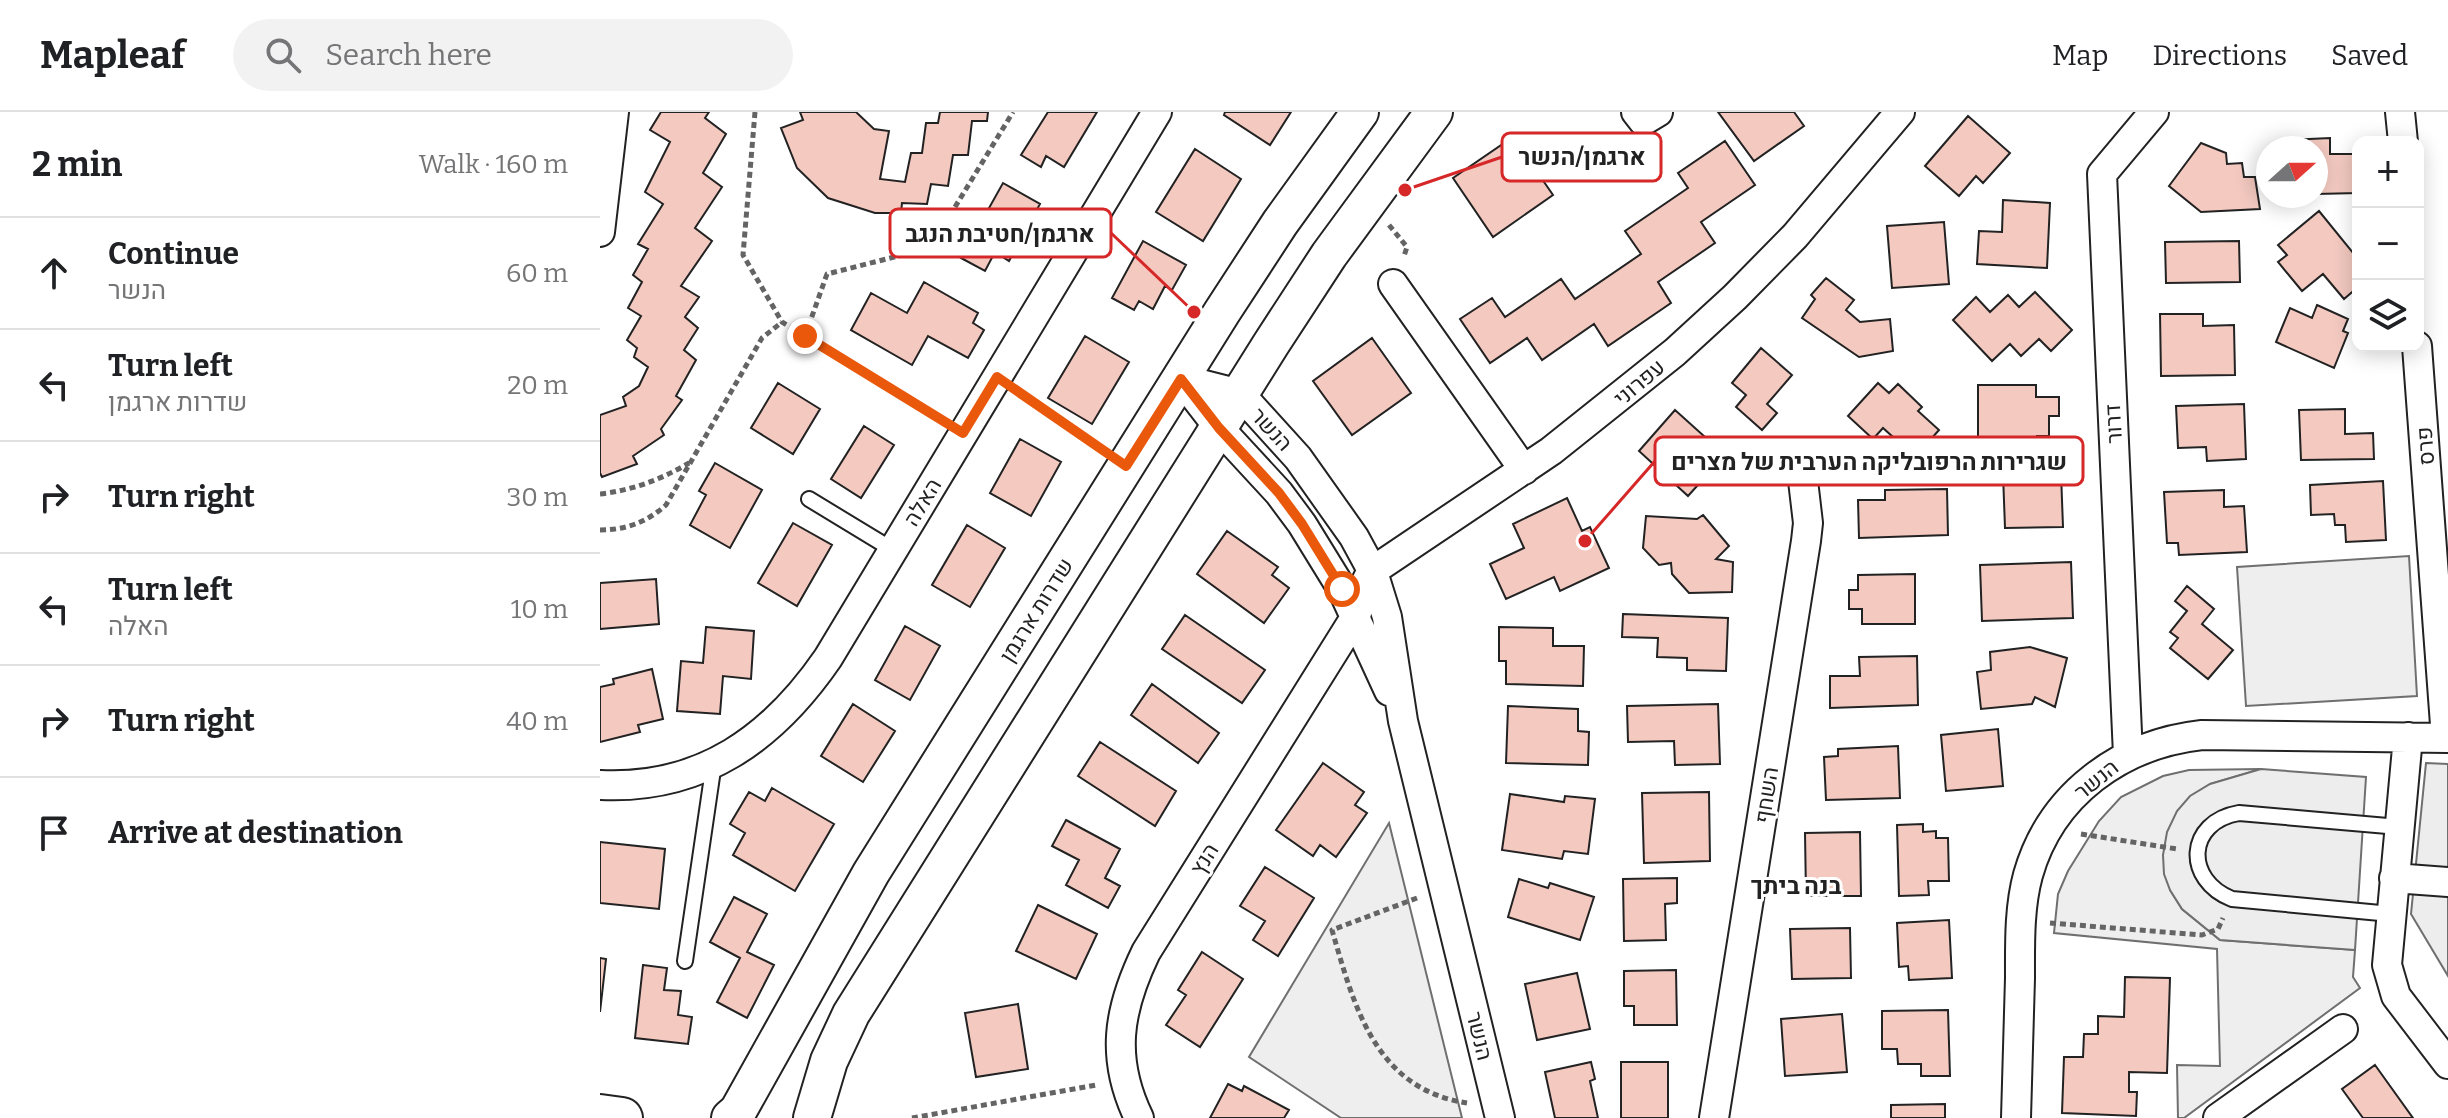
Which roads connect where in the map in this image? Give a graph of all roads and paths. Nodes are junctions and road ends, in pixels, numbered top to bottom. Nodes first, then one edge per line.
1 (614, 112) edge
2 (755, 112) edge
3 (1013, 112) edge
4 (1157, 112) edge
5 (1360, 112) edge
6 (1434, 112) edge
7 (1636, 112) edge
8 (1658, 112) edge
9 (2154, 112) edge
10 (2400, 112) edge
11 (1889, 117) edge
12 (2402, 136) edge
13 (605, 149) edge
14 (1368, 199) junction
15 (600, 228) edge
16 (1393, 284) joint
17 (782, 322) junction
18 (805, 336) junction
19 (2417, 352) edge
20 (997, 377) junction
21 (1181, 379) junction
22 (1240, 394) junction
23 (1219, 428) junction
24 (963, 433) junction
25 (691, 462) junction
26 (1126, 466) junction
27 (1524, 470) junction
28 (1802, 472) dead end
29 (600, 494) edge
30 (809, 499) dead end
31 (600, 530) edge
32 (893, 550) junction
33 (1373, 572) junction
34 (1355, 618) junction
35 (1403, 721) junction
36 (2408, 737) junction
37 (2447, 738) edge
38 (2128, 755) junction
39 (714, 763) junction
40 (600, 785) edge
41 (2399, 827) junction
42 (2049, 829) junction
43 (2198, 852) junction
44 (2394, 878) junction
45 (2448, 882) edge
46 (1444, 888) junction
47 (2232, 899) junction
48 (2391, 914) junction
49 (2021, 921) junction
50 (685, 961) dead end
51 (2343, 1029) dead end
52 (2448, 1064) edge
53 (1124, 1080) junction
54 (1499, 1113) edge
55 (600, 1115) edge
56 (622, 1118) edge
57 (730, 1118) edge
58 (812, 1118) edge
59 (912, 1118) edge
60 (1139, 1118) edge
61 (1714, 1118) edge
62 (2016, 1118) edge
63 (2218, 1118) edge

1 - 13 street
2 - 17 path
3 - 18 path
4 - 20 street, האלה
5 - 21 street, שדרות ארגמן
6 - 14 street
7 - 8 street
9 - 38 street, דרור
10 - 12 street
11 - 27 street, עפרוני
13 - 15 street
14 - 16 path
14 - 22 street
16 - 27 street
17 - 18 path
17 - 25 path
18 - 24 path
19 - 37 street, פרס
20 - 24 street, האלה
20 - 26 path
21 - 22 street, הנשר
21 - 23 street, הנשר
21 - 26 street, שדרות ארגמן
22 - 23 street
22 - 33 street, הנשר
23 - 34 street, הנשר
23 - 58 street
24 - 32 street, האלה
25 - 29 path
25 - 31 path
26 - 57 street, שדרות ארגמן
27 - 33 street, עפרוני
28 - 61 street, השחף
30 - 32 lane
32 - 39 street, האלה
33 - 34 street
33 - 35 street, הנשר
34 - 35 street, הנשר
34 - 53 street, הנץ
35 - 46 street, הנשר
36 - 37 street, הנשר
36 - 38 street, הנשר
36 - 41 street
38 - 42 street, הנשר
39 - 40 street, האלה
39 - 50 lane
41 - 43 lane
41 - 44 street
42 - 43 path
42 - 49 street, הנשר
43 - 47 lane
44 - 45 street
44 - 48 street
46 - 54 street, הנשר
46 - 54 path
47 - 48 lane
47 - 49 path
48 - 52 street
49 - 62 street, הנשר
51 - 63 street
53 - 59 path
53 - 60 street, הנץ
55 - 56 main road

